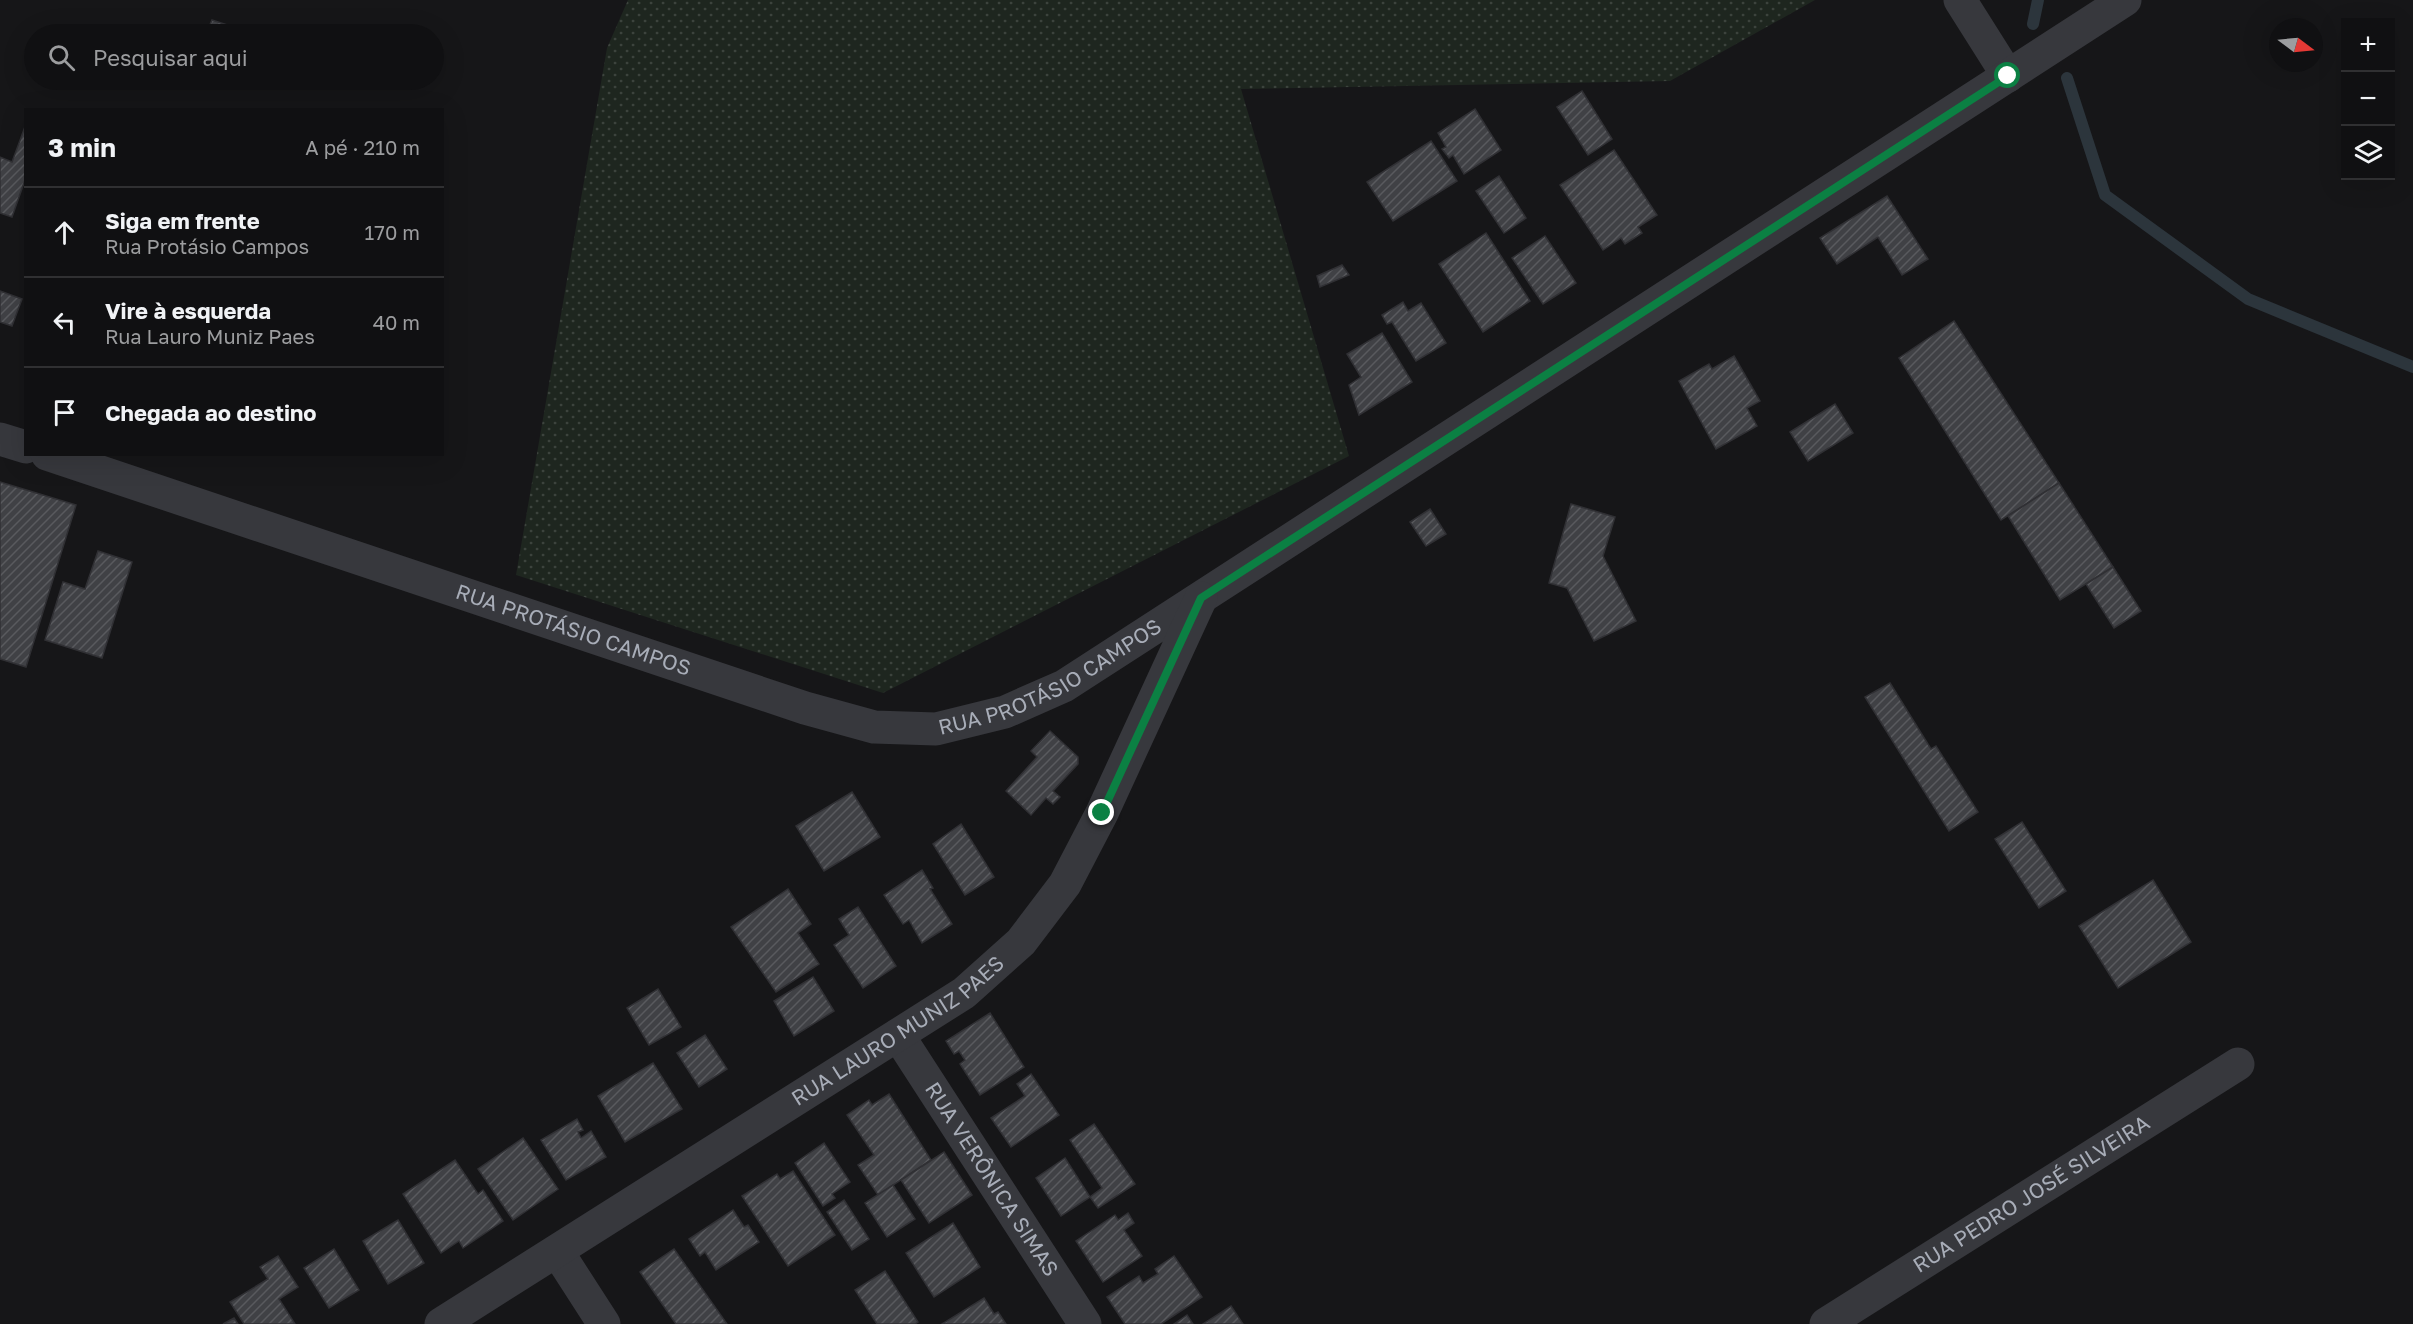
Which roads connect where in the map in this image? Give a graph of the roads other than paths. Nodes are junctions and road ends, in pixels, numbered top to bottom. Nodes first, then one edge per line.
1 (1960, 0) edge
2 (2125, 0) edge
3 (2008, 76) junction
4 (0, 439) edge
5 (24, 446) edge
6 (53, 456) edge
7 (1201, 598) junction
8 (898, 1035) junction
9 (2238, 1064) dead end
10 (556, 1251) junction
11 (441, 1324) edge
12 (604, 1324) edge
13 (1085, 1324) edge
14 (1826, 1324) edge

1 - 3 street
2 - 3 street, RUA PROTÁSIO CAMPOS
3 - 7 street, RUA PROTÁSIO CAMPOS
4 - 5 street
6 - 7 street, RUA PROTÁSIO CAMPOS
7 - 8 street, RUA LAURO MUNIZ PAES
8 - 10 street, RUA LAURO MUNIZ PAES
8 - 13 street, RUA VERÔNICA SIMAS
9 - 14 street, RUA PEDRO JOSÉ SILVEIRA
10 - 11 street, RUA LAURO MUNIZ PAES
10 - 12 street

